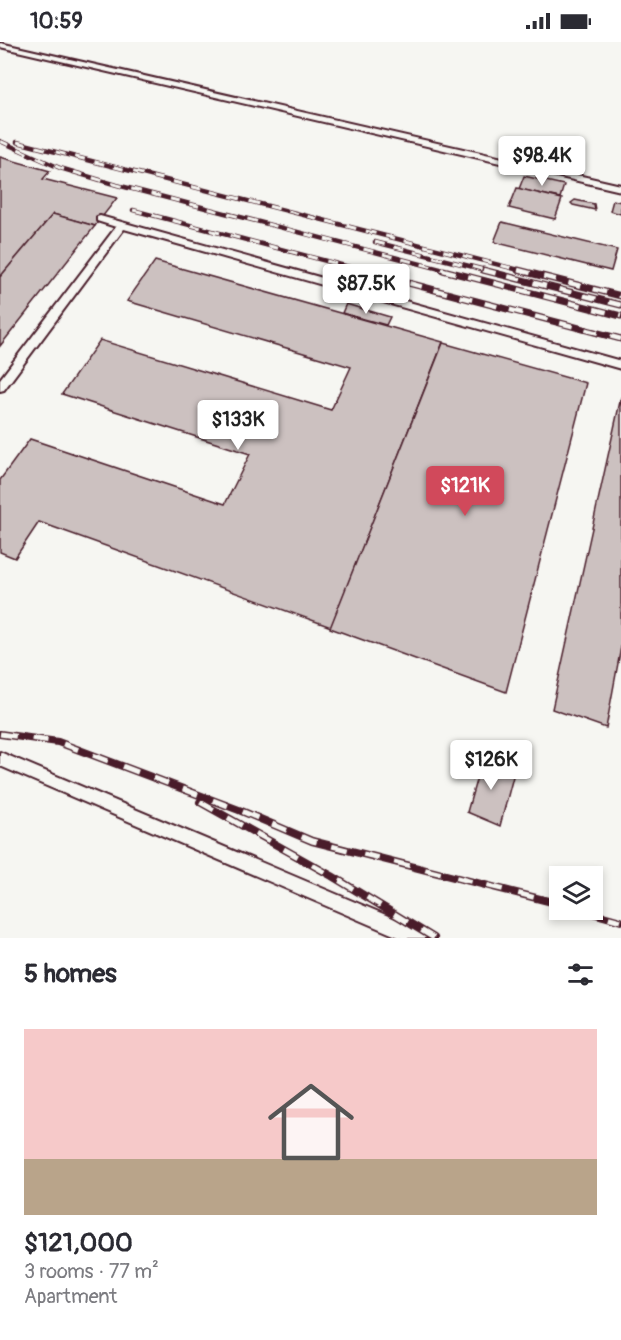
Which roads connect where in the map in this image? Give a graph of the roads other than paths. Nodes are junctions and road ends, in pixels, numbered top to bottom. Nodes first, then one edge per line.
1 (0, 45) edge
2 (621, 188) edge
3 (100, 219) dead end
4 (122, 225) junction
5 (621, 365) edge
6 (0, 387) edge
7 (0, 759) edge
8 (420, 938) edge

1 - 2 lane
3 - 4 lane
4 - 5 lane
4 - 6 lane
7 - 8 lane

